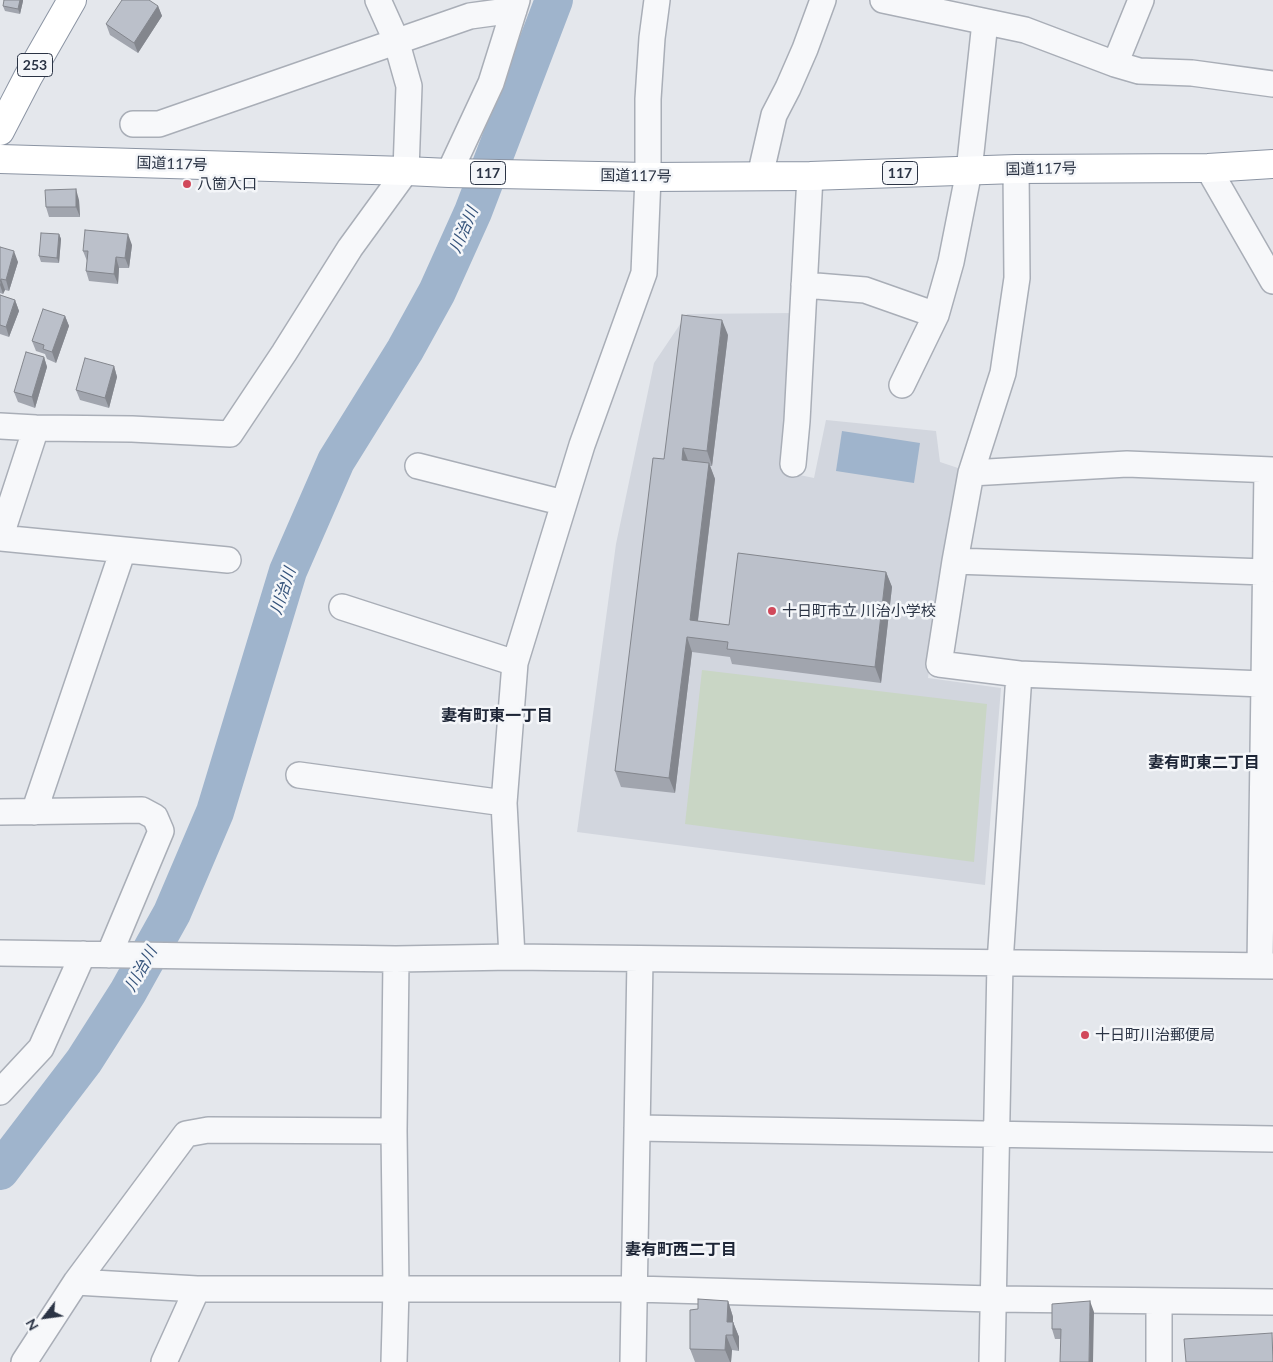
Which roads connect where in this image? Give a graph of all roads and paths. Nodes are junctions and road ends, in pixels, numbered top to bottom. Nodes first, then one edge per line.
1 (72, 0) edge
2 (378, 0) edge
3 (657, 0) edge
4 (823, 0) edge
5 (1141, 0) edge
6 (899, 2) edge
7 (515, 5) edge
8 (985, 22) junction
9 (396, 40) junction
10 (1115, 64) junction
11 (1273, 84) edge
12 (133, 124) dead end
13 (0, 131) edge
14 (0, 159) edge
15 (1273, 164) edge
16 (1208, 168) junction
17 (1016, 169) junction
18 (406, 171) junction
19 (969, 171) junction
20 (448, 173) junction
21 (760, 176) junction
22 (810, 176) junction
23 (648, 177) junction
24 (1273, 281) edge
25 (804, 286) junction
26 (936, 315) junction
27 (902, 385) dead end
28 (0, 426) edge
29 (36, 428) junction
30 (793, 464) dead end
31 (418, 466) dead end
32 (1270, 470) edge
33 (971, 473) junction
34 (564, 503) junction
35 (0, 538) edge
36 (123, 550) junction
37 (228, 560) dead end
38 (955, 561) junction
39 (1265, 572) junction
40 (342, 607) dead end
41 (515, 662) junction
42 (1019, 674) junction
43 (1263, 684) junction
44 (1268, 741) edge
45 (299, 775) dead end
46 (504, 804) junction
47 (0, 812) edge
48 (34, 812) junction
49 (0, 953) edge
50 (83, 954) junction
51 (113, 955) junction
52 (512, 957) junction
53 (396, 959) junction
54 (640, 960) junction
55 (1000, 963) junction
56 (1266, 965) edge
57 (0, 1092) edge
58 (637, 1128) junction
59 (394, 1131) junction
60 (996, 1134) junction
61 (1273, 1139) edge
62 (76, 1282) junction
63 (197, 1289) junction
64 (396, 1289) junction
65 (635, 1289) junction
66 (992, 1299) junction
67 (1158, 1300) junction
68 (1273, 1302) edge
69 (24, 1362) edge
70 (164, 1362) edge
71 (394, 1362) edge
72 (633, 1362) edge
73 (992, 1362) edge
74 (1159, 1362) edge

1 - 13 highway, 253
2 - 9 street
3 - 23 street
4 - 21 street
5 - 10 street
6 - 8 street
7 - 9 street
7 - 20 street
8 - 10 street
8 - 19 street
9 - 12 street
9 - 18 street
10 - 11 street
14 - 18 highway, 国道117号 / 117
15 - 16 highway, 国道117号 / 117
16 - 17 highway, 国道117号 / 117
16 - 24 street
17 - 19 highway, 国道117号 / 117
17 - 33 street
18 - 20 highway, 国道117号 / 117
18 - 29 street
19 - 22 highway, 国道117号 / 117
19 - 26 street
20 - 23 highway, 国道117号 / 117
21 - 22 highway, 国道117号 / 117
21 - 23 highway, 国道117号 / 117
22 - 25 street
23 - 34 street
25 - 26 street
25 - 30 street
26 - 27 street
28 - 29 street
29 - 35 street
31 - 34 street
32 - 33 street
32 - 39 street
33 - 38 street
34 - 41 street
35 - 36 street
36 - 37 street
36 - 48 street
38 - 39 street
38 - 42 street
39 - 43 street
40 - 41 street
41 - 46 street
42 - 43 street
42 - 55 street
43 - 44 street
44 - 56 street
45 - 46 street
46 - 52 street
47 - 48 street
48 - 51 street
49 - 50 street
50 - 51 street
50 - 57 street
51 - 53 street
52 - 53 street
52 - 54 street
53 - 59 street
54 - 55 street
54 - 58 street
55 - 56 street
55 - 60 street
58 - 60 street
58 - 65 street
59 - 62 street
59 - 64 street
60 - 61 street
60 - 66 street
62 - 63 street
62 - 69 street
63 - 64 street
63 - 70 street
64 - 65 street
64 - 71 street
65 - 66 street
65 - 72 street
66 - 67 street
66 - 73 street
67 - 68 street
67 - 74 street

